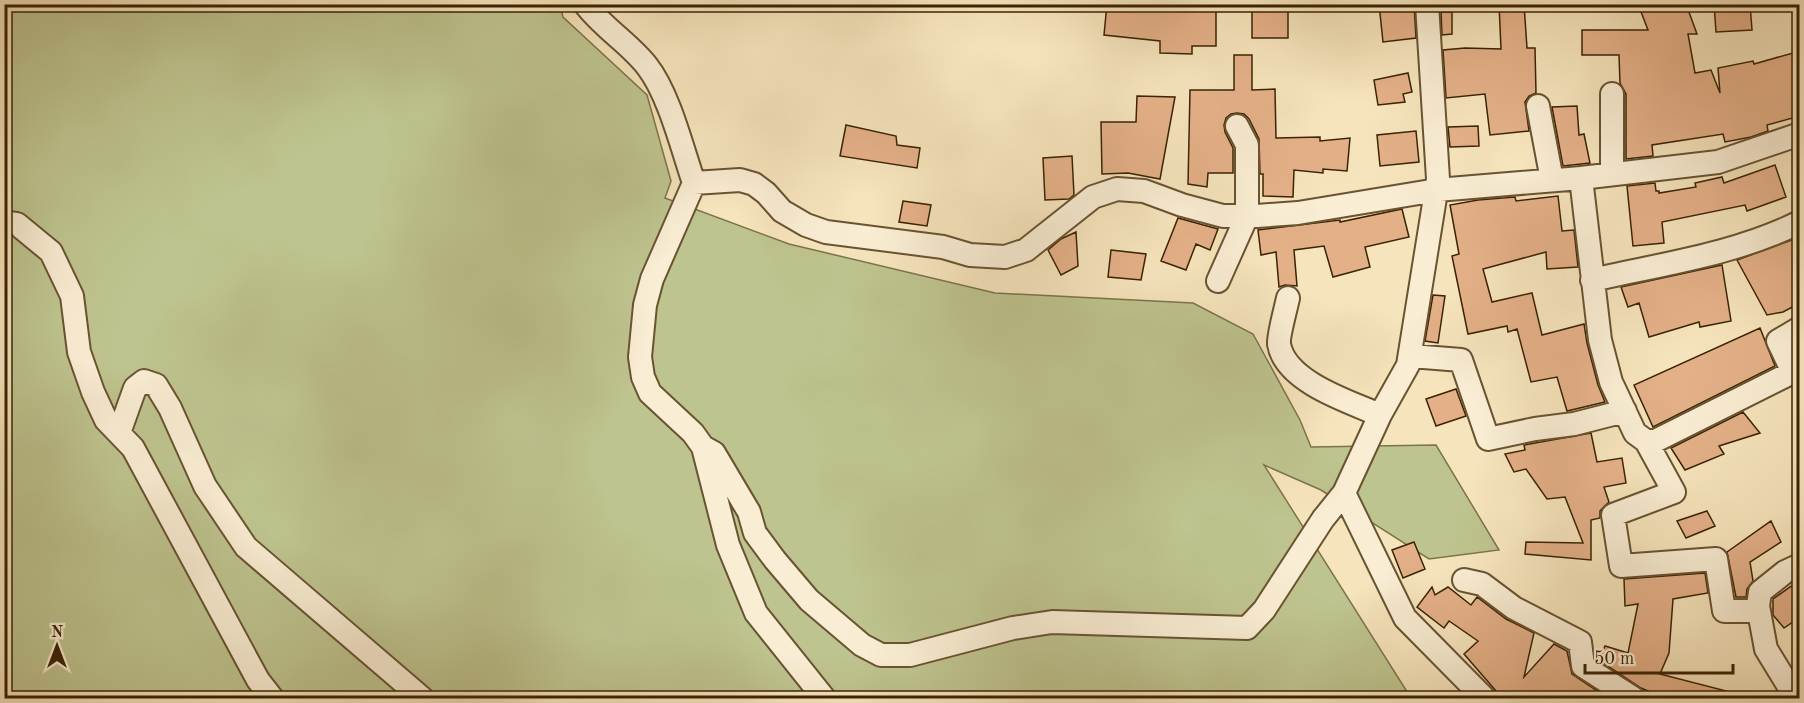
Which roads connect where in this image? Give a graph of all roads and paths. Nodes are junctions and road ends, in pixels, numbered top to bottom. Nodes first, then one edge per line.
1 (585, 4) edge
2 (1427, 4) edge
3 (1612, 94) dead end
4 (1538, 106) dead end
5 (1237, 126) dead end
6 (1800, 134) edge
7 (1612, 174) junction
8 (1581, 178) junction
9 (1552, 180) junction
10 (694, 183) junction
11 (1437, 190) junction
12 (1247, 216) junction
13 (4, 222) edge
14 (1800, 222) edge
15 (1592, 280) junction
16 (1218, 281) dead end
17 (1288, 298) dead end
18 (1800, 328) edge
19 (1411, 356) junction
20 (1625, 411) junction
21 (1380, 415) junction
22 (119, 433) junction
23 (1646, 441) junction
24 (703, 447) junction
25 (1344, 493) junction
26 (1800, 564) edge
27 (1464, 580) dead end
28 (1759, 611) junction
29 (272, 699) edge
30 (422, 699) edge
31 (824, 699) edge
32 (1484, 699) edge
33 (1633, 699) edge
34 (1796, 699) edge

1 - 10 street
2 - 11 street
3 - 7 street
4 - 9 street
5 - 12 street
6 - 7 street
7 - 8 street
8 - 9 street
8 - 15 street
9 - 11 street
10 - 12 street
10 - 24 street
11 - 12 street
11 - 19 street
12 - 16 street
13 - 22 street
14 - 15 street
15 - 20 street
17 - 21 street
18 - 23 street
19 - 20 street
19 - 21 street
20 - 23 street
21 - 25 street
22 - 29 street
22 - 30 street
23 - 28 street
24 - 25 street
24 - 31 street
25 - 32 street
26 - 28 street
27 - 33 street
28 - 34 street

